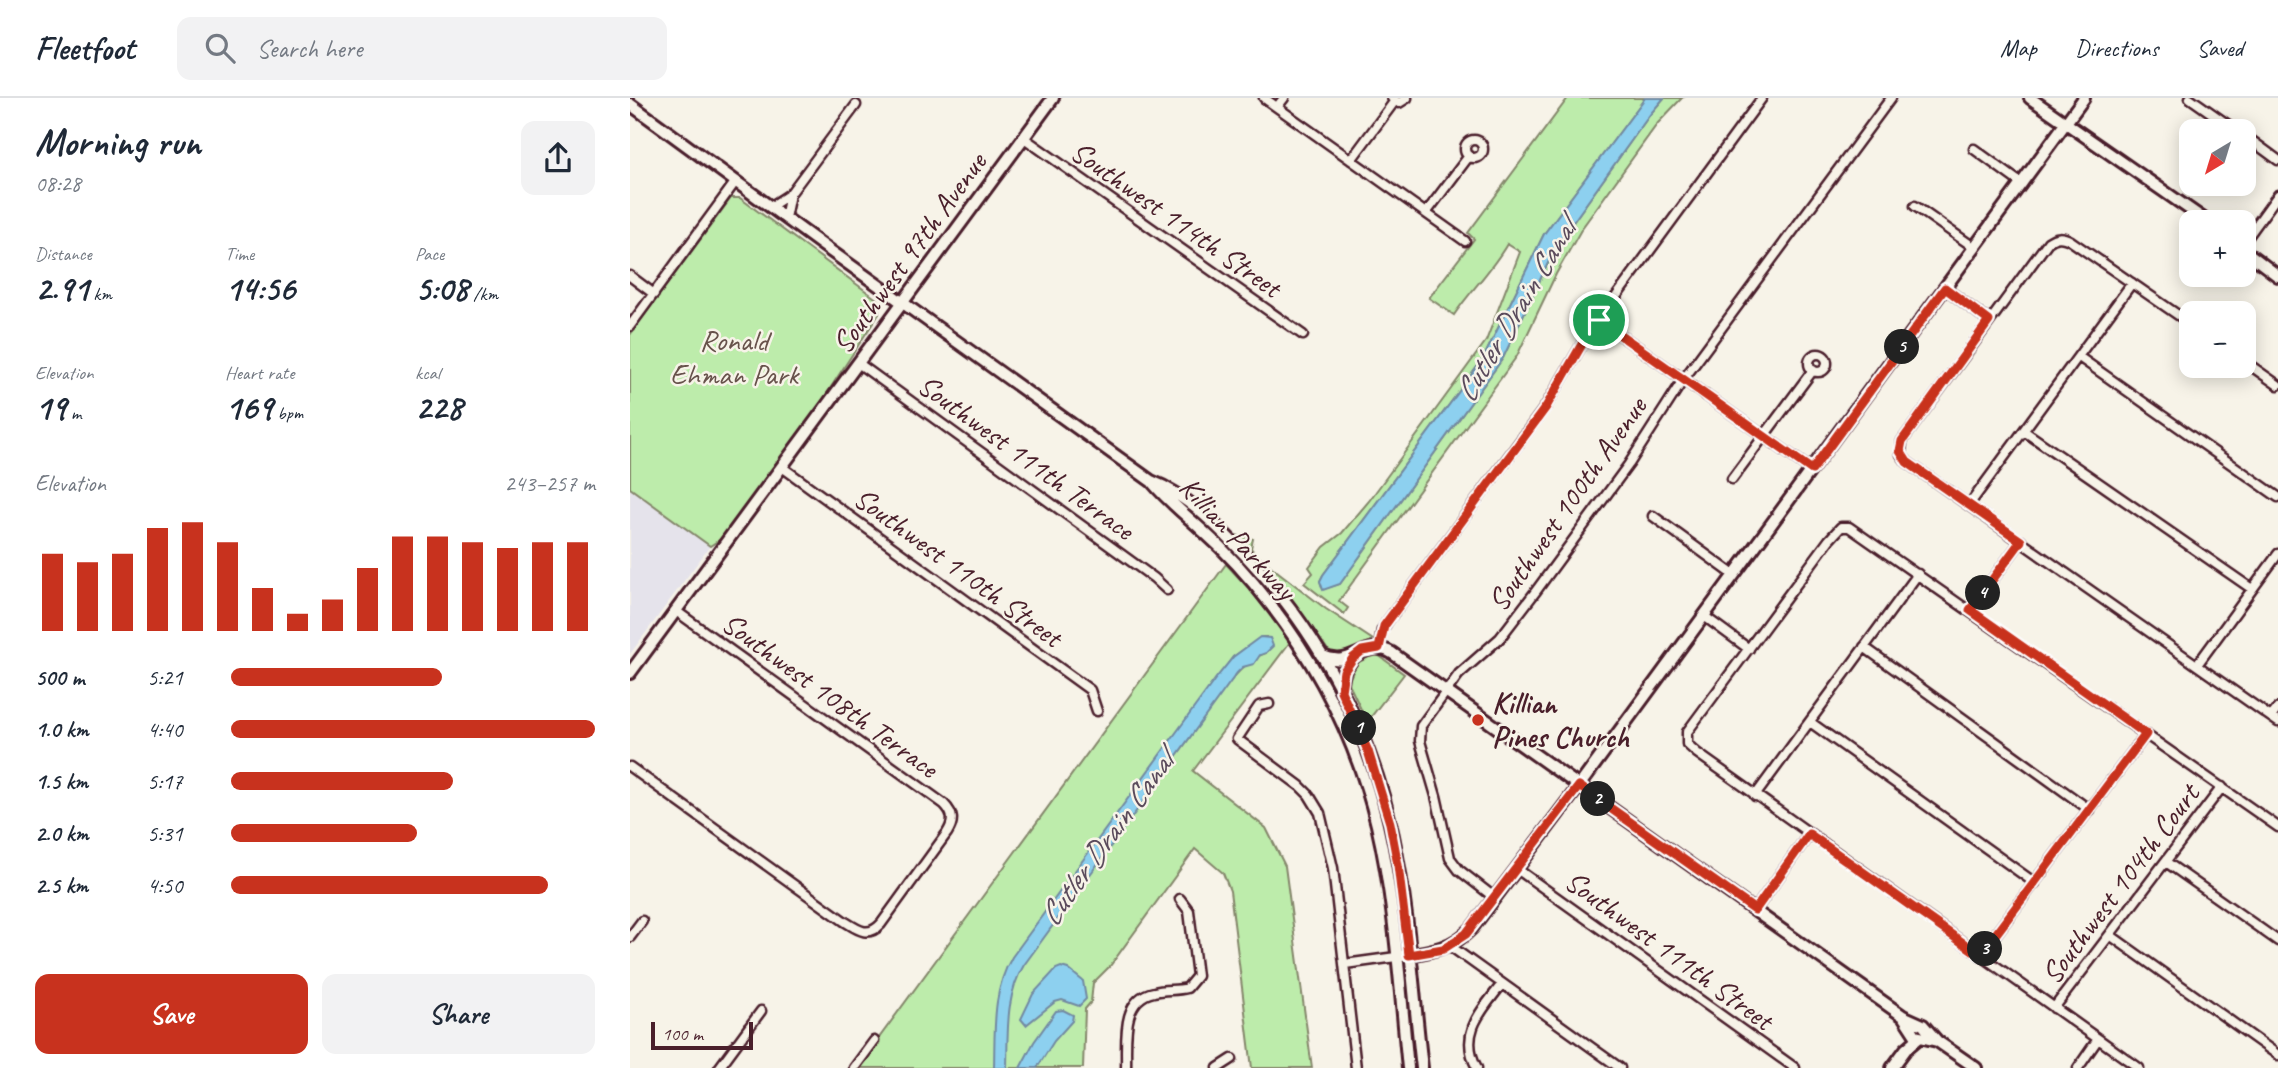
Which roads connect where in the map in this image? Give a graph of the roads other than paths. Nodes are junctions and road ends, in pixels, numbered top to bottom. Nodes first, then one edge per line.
1 (1053, 98) edge
2 (1264, 98) edge
3 (1284, 98) edge
4 (1407, 98) edge
5 (1762, 98) edge
6 (1891, 98) edge
7 (2030, 98) edge
8 (2084, 98) edge
9 (2190, 98) edge
10 (1393, 100) edge
11 (630, 104) edge
12 (856, 105) dead end
13 (1277, 107) junction
14 (2220, 119) edge
15 (2066, 123) junction
16 (1024, 138) junction
17 (2256, 144) edge
18 (1974, 149) dead end
19 (1469, 156) dead end
20 (1351, 160) junction
21 (2278, 160) edge
22 (736, 181) junction
23 (2022, 184) junction
24 (790, 194) junction
25 (2278, 195) edge
26 (1915, 206) dead end
27 (770, 207) junction
28 (2191, 210) edge
29 (1426, 214) junction
30 (785, 218) junction
31 (2256, 225) edge
32 (1465, 241) dead end
33 (1975, 248) junction
34 (2256, 259) edge
35 (630, 276) edge
36 (2278, 276) edge
37 (2132, 284) junction
38 (1945, 288) junction
39 (654, 294) junction
40 (901, 303) junction
41 (2179, 316) edge
42 (1599, 320) junction
43 (1989, 321) junction
44 (630, 326) edge
45 (1303, 335) dead end
46 (2078, 357) junction
47 (858, 363) junction
48 (2256, 369) edge
49 (1813, 370) dead end
50 (1684, 380) junction
51 (2278, 385) edge
52 (2024, 431) junction
53 (1764, 436) junction
54 (782, 467) junction
55 (1812, 470) junction
56 (1732, 479) dead end
57 (1151, 481) junction
58 (2278, 497) edge
59 (1969, 505) junction
60 (1653, 516) dead end
61 (2021, 541) junction
62 (2278, 554) edge
63 (1918, 574) junction
64 (1734, 575) junction
65 (2252, 589) junction
66 (1167, 590) dead end
67 (1970, 610) junction
68 (676, 611) junction
69 (1704, 616) junction
70 (1864, 647) junction
71 (1379, 648) junction
72 (1749, 649) junction
73 (1321, 655) junction
74 (1353, 658) junction
75 (2197, 665) junction
76 (630, 674) edge
77 (1341, 691) junction
78 (1447, 691) junction
79 (1269, 704) dead end
80 (2278, 708) edge
81 (1097, 711) dead end
82 (2275, 719) edge
83 (1810, 722) junction
84 (2146, 734) junction
85 (630, 767) edge
86 (1579, 786) junction
87 (2222, 787) junction
88 (1755, 796) junction
89 (2090, 810) junction
90 (2278, 827) edge
91 (1809, 834) junction
92 (2166, 862) junction
93 (1517, 869) junction
94 (2035, 883) junction
95 (1495, 898) junction
96 (1180, 899) dead end
97 (1755, 910) junction
98 (642, 920) dead end
99 (2110, 935) junction
100 (630, 937) edge
101 (2278, 941) edge
102 (1450, 946) junction
103 (1409, 955) junction
104 (1980, 955) junction
105 (1396, 957) junction
106 (1345, 964) junction
107 (1502, 984) junction
108 (2054, 1008) junction
109 (761, 1011) dead end
110 (1919, 1031) junction
111 (2098, 1040) junction
112 (874, 1041) dead end
113 (2278, 1055) edge
114 (1231, 1059) dead end
115 (719, 1068) edge
116 (854, 1068) edge
117 (1126, 1068) edge
118 (1218, 1068) edge
119 (1356, 1068) edge
120 (1408, 1068) edge
121 (1422, 1068) edge
122 (1477, 1068) edge
123 (1620, 1068) edge
124 (1795, 1068) edge
125 (1892, 1068) edge
126 (1976, 1068) edge
127 (2078, 1068) edge
128 (2138, 1068) edge

1 - 16 street, Southwest 97th Avenue
2 - 13 street
3 - 13 street
4 - 10 street
5 - 42 street
6 - 50 street, Southwest 100th Avenue
7 - 15 street
8 - 15 street
9 - 14 street
10 - 20 street
11 - 22 street, Killian Parkway
12 - 24 street
13 - 20 street
15 - 23 street
15 - 28 street
16 - 40 street, Southwest 97th Avenue
16 - 45 street, Southwest 114th Street
17 - 21 street
18 - 23 street
19 - 29 street
20 - 29 street
22 - 27 street, Killian Parkway
22 - 39 street
23 - 33 street
24 - 27 street
24 - 30 street
25 - 31 street
26 - 33 street
27 - 30 street, Killian Parkway
29 - 32 street
30 - 40 street, Killian Parkway
33 - 38 street
34 - 36 street
35 - 39 street
37 - 41 street
37 - 43 street
37 - 46 street
38 - 43 street
38 - 55 street
39 - 44 street
40 - 47 street, Southwest 97th Avenue
40 - 57 street, Killian Parkway
42 - 50 street
42 - 71 street
43 - 59 street
46 - 52 street
46 - 58 street
47 - 54 street, Southwest 97th Avenue
47 - 66 street, Southwest 111th Terrace
48 - 51 street
49 - 53 street
50 - 53 street
50 - 78 street, Southwest 100th Avenue
52 - 59 street
52 - 65 street
53 - 55 street
53 - 56 street
54 - 68 street, Southwest 97th Avenue
54 - 81 street, Southwest 110th Street
55 - 64 street
57 - 73 street, Killian Parkway
57 - 105 street, Killian Parkway
59 - 61 street
60 - 64 street
61 - 67 street
61 - 75 street
62 - 65 street
63 - 67 street
63 - 70 street
63 - 72 street
64 - 69 street
65 - 75 street
67 - 84 street
68 - 76 street, Southwest 97th Avenue
68 - 85 street, Southwest 108th Terrace
69 - 72 street
69 - 86 street
70 - 83 street
70 - 89 street
71 - 74 street
71 - 78 street
72 - 88 street
73 - 74 street
73 - 77 street, Killian Parkway
74 - 77 street
75 - 82 street
77 - 103 street, Killian Parkway
78 - 86 street
78 - 95 street, Southwest 100th Avenue
79 - 106 street
80 - 82 street
83 - 88 street
83 - 94 street
84 - 87 street
84 - 89 street
86 - 93 street
86 - 97 street
87 - 90 street
87 - 92 street, Southwest 104th Court
88 - 91 street
89 - 94 street
91 - 97 street
91 - 104 street
92 - 99 street, Southwest 104th Court
92 - 101 street
93 - 95 street
93 - 124 street, Southwest 111th Street
94 - 104 street
95 - 102 street
96 - 117 street
97 - 110 street
98 - 100 street
99 - 108 street, Southwest 104th Court
99 - 113 street
102 - 103 street
102 - 107 street
103 - 105 street
103 - 121 street, Killian Parkway
104 - 108 street
105 - 106 street
105 - 120 street, Killian Parkway
106 - 119 street
107 - 122 street
107 - 123 street
108 - 111 street
109 - 115 street
110 - 125 street
110 - 126 street
111 - 127 street
111 - 128 street
112 - 116 street
114 - 118 street

